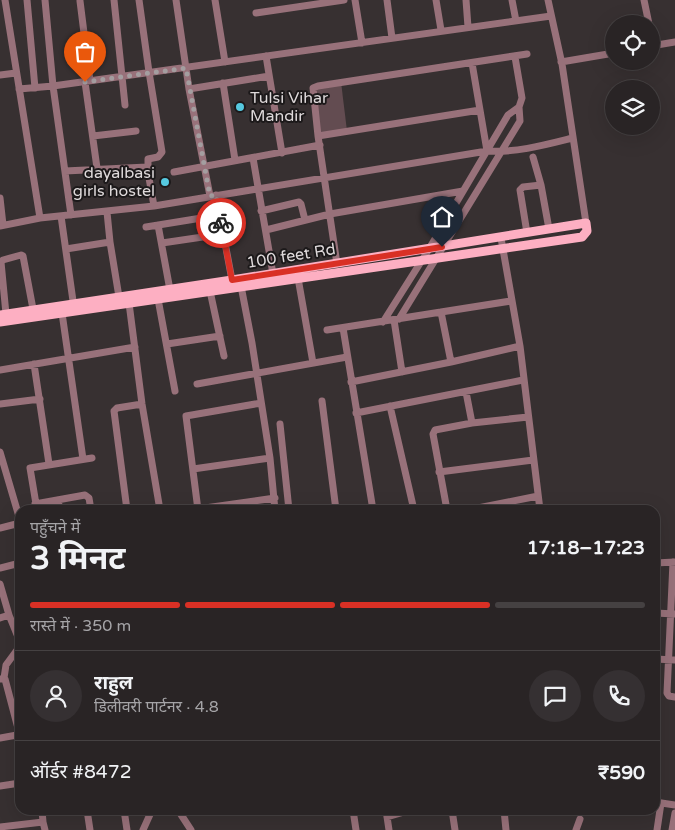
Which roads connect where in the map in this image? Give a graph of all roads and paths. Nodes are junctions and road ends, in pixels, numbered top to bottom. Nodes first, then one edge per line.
1 (5, 0) edge
2 (26, 0) edge
3 (45, 0) edge
4 (114, 0) edge
5 (140, 0) edge
6 (176, 0) edge
7 (222, 0) edge
8 (344, 0) edge
9 (356, 0) edge
10 (386, 0) edge
11 (436, 0) edge
12 (466, 0) edge
13 (512, 0) edge
14 (548, 0) edge
15 (646, 0) edge
16 (80, 1) edge
17 (216, 3) edge
18 (256, 13) dead end
19 (648, 15) edge
20 (4, 16) edge
21 (551, 16) junction
22 (516, 21) junction
23 (468, 27) junction
24 (441, 30) junction
25 (392, 38) junction
26 (362, 42) junction
27 (675, 42) edge
28 (660, 45) edge
29 (527, 54) dead end
30 (605, 55) edge
31 (266, 56) junction
32 (515, 57) junction
33 (225, 62) junction
34 (561, 62) junction
35 (472, 63) junction
36 (186, 68) junction
37 (149, 72) junction
38 (16, 73) junction
39 (0, 75) edge
40 (269, 76) junction
41 (122, 77) junction
42 (87, 82) junction
43 (222, 83) junction
44 (53, 86) junction
45 (35, 88) junction
46 (19, 89) junction
47 (189, 89) junction
48 (125, 105) dead end
49 (519, 107) junction
50 (480, 110) junction
51 (136, 131) dead end
52 (92, 136) junction
53 (318, 136) junction
54 (573, 138) junction
55 (320, 146) junction
56 (487, 151) junction
57 (501, 152) junction
58 (282, 153) junction
59 (533, 157) dead end
60 (253, 158) junction
61 (235, 160) junction
62 (148, 167) junction
63 (205, 167) junction
64 (97, 168) junction
65 (65, 171) junction
66 (174, 172) dead end
67 (324, 176) junction
68 (541, 185) junction
69 (257, 188) junction
70 (463, 191) junction
71 (213, 196) junction
72 (0, 198) edge
73 (154, 206) junction
74 (261, 211) junction
75 (107, 212) junction
76 (330, 214) junction
77 (72, 215) junction
78 (220, 215) junction
79 (61, 216) junction
80 (40, 218) junction
81 (305, 220) junction
82 (586, 223) junction
83 (1, 225) edge
84 (158, 225) junction
85 (146, 227) dead end
86 (549, 229) junction
87 (266, 230) junction
88 (527, 233) junction
89 (223, 234) junction
90 (501, 238) junction
91 (110, 242) junction
92 (162, 243) junction
93 (442, 247) junction
94 (503, 248) junction
95 (66, 249) junction
96 (429, 250) junction
97 (435, 258) junction
98 (422, 260) junction
99 (337, 264) junction
100 (273, 274) junction
101 (298, 278) junction
102 (232, 280) junction
103 (241, 286) junction
104 (170, 290) junction
105 (210, 291) junction
106 (119, 297) junction
107 (158, 299) junction
108 (511, 301) junction
109 (129, 303) junction
110 (74, 308) junction
111 (33, 309) junction
112 (441, 312) junction
113 (62, 313) junction
114 (3, 314) edge
115 (396, 320) junction
116 (0, 322) edge
117 (383, 322) junction
118 (343, 328) junction
119 (327, 330) dead end
120 (220, 336) junction
121 (167, 344) junction
122 (520, 346) junction
123 (135, 347) junction
124 (224, 356) dead end
125 (347, 357) junction
126 (68, 358) junction
127 (451, 362) junction
128 (313, 363) junction
129 (34, 364) junction
130 (0, 370) edge
131 (402, 372) junction
132 (257, 373) junction
133 (523, 380) junction
134 (351, 382) junction
135 (197, 384) dead end
136 (175, 391) dead end
137 (466, 392) junction
138 (40, 399) junction
139 (322, 401) dead end
140 (261, 403) junction
141 (0, 404) edge
142 (142, 404) junction
143 (390, 406) junction
144 (356, 413) junction
145 (528, 417) junction
146 (472, 423) junction
147 (280, 424) dead end
148 (0, 454) edge
149 (92, 458) dead end
150 (270, 458) junction
151 (83, 459) junction
152 (533, 460) junction
153 (49, 464) junction
154 (193, 469) junction
155 (439, 472) junction
156 (538, 496) junction
157 (275, 498) junction
158 (58, 500) junction
159 (15, 505) edge
160 (36, 505) edge
161 (42, 505) edge
162 (59, 505) edge
163 (90, 505) edge
164 (126, 505) edge
165 (159, 505) edge
166 (198, 505) edge
167 (226, 505) edge
168 (275, 505) edge
169 (288, 505) edge
170 (335, 505) edge
171 (372, 505) edge
172 (413, 505) edge
173 (446, 505) edge
174 (493, 505) edge
175 (539, 505) edge
176 (15, 523) edge
177 (0, 528) edge
178 (674, 562) edge
179 (660, 563) edge
180 (15, 564) edge
181 (0, 568) edge
182 (0, 588) edge
183 (660, 613) edge
184 (673, 614) edge
185 (9, 615) junction
186 (0, 618) edge
187 (15, 631) edge
188 (15, 652) edge
189 (672, 660) edge
190 (2, 679) edge
191 (675, 697) edge
192 (15, 717) edge
193 (15, 736) edge
194 (0, 738) edge
195 (15, 783) edge
196 (0, 786) edge
197 (660, 802) edge
198 (675, 805) edge
199 (675, 813) edge
200 (42, 815) edge
201 (88, 815) edge
202 (125, 815) edge
203 (150, 815) edge
204 (181, 815) edge
205 (354, 815) edge
206 (387, 815) edge
207 (453, 815) edge
208 (504, 815) edge
209 (658, 815) edge
210 (580, 819) dead end
211 (43, 822) junction
212 (147, 822) junction
213 (0, 827) edge
214 (17, 828) edge
215 (45, 830) edge
216 (90, 830) edge
217 (127, 830) edge
218 (143, 830) edge
219 (151, 830) edge
220 (191, 830) edge
221 (356, 830) edge
222 (389, 830) edge
223 (455, 830) edge
224 (506, 830) edge
225 (576, 830) edge
226 (657, 830) edge
227 (672, 830) edge

1 - 20 street
2 - 45 street
3 - 44 street
4 - 41 street
5 - 37 street
6 - 36 street
7 - 17 street
8 - 18 street
9 - 26 street
10 - 25 street
11 - 24 street
12 - 23 street
13 - 22 street
14 - 21 street
15 - 19 street
16 - 42 street
17 - 33 street
20 - 38 street
21 - 22 street
21 - 34 street
22 - 23 street
23 - 24 street
24 - 25 street
25 - 26 street
26 - 31 street
27 - 28 street
29 - 32 street
30 - 34 street
31 - 33 street
31 - 40 street
32 - 35 street
32 - 49 street
33 - 36 street
34 - 54 street
35 - 50 street
35 - 53 street
36 - 37 street
36 - 47 street
37 - 41 street
37 - 62 street
38 - 39 street
38 - 46 street
40 - 43 street
40 - 58 street
41 - 42 street
41 - 48 street
42 - 44 street
42 - 52 street
43 - 47 street
43 - 61 street
44 - 45 street
44 - 65 street
45 - 46 street
46 - 80 street
47 - 63 street
49 - 56 street
49 - 57 street
50 - 53 street
50 - 56 street
51 - 52 street
52 - 64 street
53 - 55 street
54 - 57 street
54 - 82 street
55 - 58 street
55 - 67 street
56 - 57 street
56 - 67 street
56 - 70 street
57 - 93 street
58 - 60 street
59 - 68 street
60 - 61 street
60 - 69 street
61 - 63 street
62 - 64 street
62 - 73 street
63 - 66 street
63 - 71 street
64 - 65 street
65 - 77 street
67 - 69 street
67 - 76 street
68 - 86 street
68 - 88 street
69 - 71 street
69 - 74 street
70 - 76 street
70 - 96 street
71 - 73 street
71 - 78 street
72 - 83 street
73 - 75 street
74 - 81 street
74 - 87 street
75 - 77 street
75 - 91 street
76 - 81 street
76 - 99 street
77 - 79 street
78 - 84 street
78 - 89 street
79 - 80 street
79 - 95 street
80 - 83 street
81 - 87 street
82 - 86 main road, 100 feet Rd
82 - 94 main road
84 - 85 street
84 - 92 street
86 - 88 main road, 100 feet Rd
87 - 100 street
88 - 90 main road, 100 feet Rd
89 - 92 street
89 - 102 street
90 - 93 main road, 100 feet Rd
90 - 94 street
91 - 95 street
91 - 106 street
92 - 104 street
93 - 96 main road, 100 feet Rd
93 - 97 street
94 - 97 main road
94 - 108 street
95 - 110 street
96 - 98 street
96 - 99 main road, 100 feet Rd
97 - 98 main road
97 - 115 street
98 - 101 main road
98 - 117 street
99 - 100 main road, 100 feet Rd
100 - 102 main road, 100 feet Rd
101 - 103 main road
101 - 128 street
102 - 104 main road, 100 feet Rd
103 - 105 main road
103 - 132 street
104 - 106 main road, 100 feet Rd
105 - 107 main road
105 - 120 street
106 - 110 main road, 100 feet Rd
107 - 109 main road
107 - 121 street
108 - 112 street
108 - 122 street
109 - 110 main road
109 - 123 street
110 - 111 main road, 100 feet Rd
110 - 113 main road
111 - 114 main road, 100 feet Rd
111 - 114 street
112 - 115 street
112 - 127 street
113 - 116 main road
113 - 126 street
115 - 117 street
115 - 131 street
117 - 118 street
118 - 119 street
118 - 125 street
120 - 121 street
120 - 124 street
121 - 136 street
122 - 127 street
122 - 133 street
123 - 126 street
123 - 142 street
125 - 128 street
125 - 134 street
126 - 129 street
126 - 151 street
127 - 131 street
128 - 132 street
129 - 130 street
129 - 138 street
131 - 134 street
132 - 135 street
132 - 140 street
133 - 137 street
133 - 145 street
134 - 144 street
137 - 143 street
137 - 146 street
138 - 141 street
138 - 153 street
139 - 170 street
140 - 150 street
140 - 154 street
142 - 164 street
142 - 165 street
143 - 144 street
143 - 172 street
144 - 171 street
145 - 146 street
145 - 152 street
146 - 155 street
147 - 169 street
148 - 159 street
149 - 151 street
150 - 154 street
150 - 157 street
151 - 153 street
152 - 155 street
152 - 156 street
153 - 160 street
154 - 166 street
155 - 173 street
156 - 174 street
156 - 175 street
157 - 167 street
157 - 168 street
158 - 161 street
158 - 162 street
158 - 163 street
176 - 177 street
178 - 179 street
178 - 184 street
180 - 181 street
182 - 185 street
183 - 184 street
184 - 189 street
185 - 186 street
185 - 187 street
188 - 190 street
189 - 191 street
190 - 192 street
193 - 194 street
195 - 196 street
197 - 198 street
199 - 227 street
200 - 211 street
201 - 216 street
202 - 217 street
203 - 212 street
204 - 220 street
205 - 221 street
206 - 222 street
207 - 223 street
208 - 224 street
209 - 226 street
210 - 225 street
211 - 214 street
211 - 215 street
212 - 218 street
212 - 219 street
213 - 214 street

